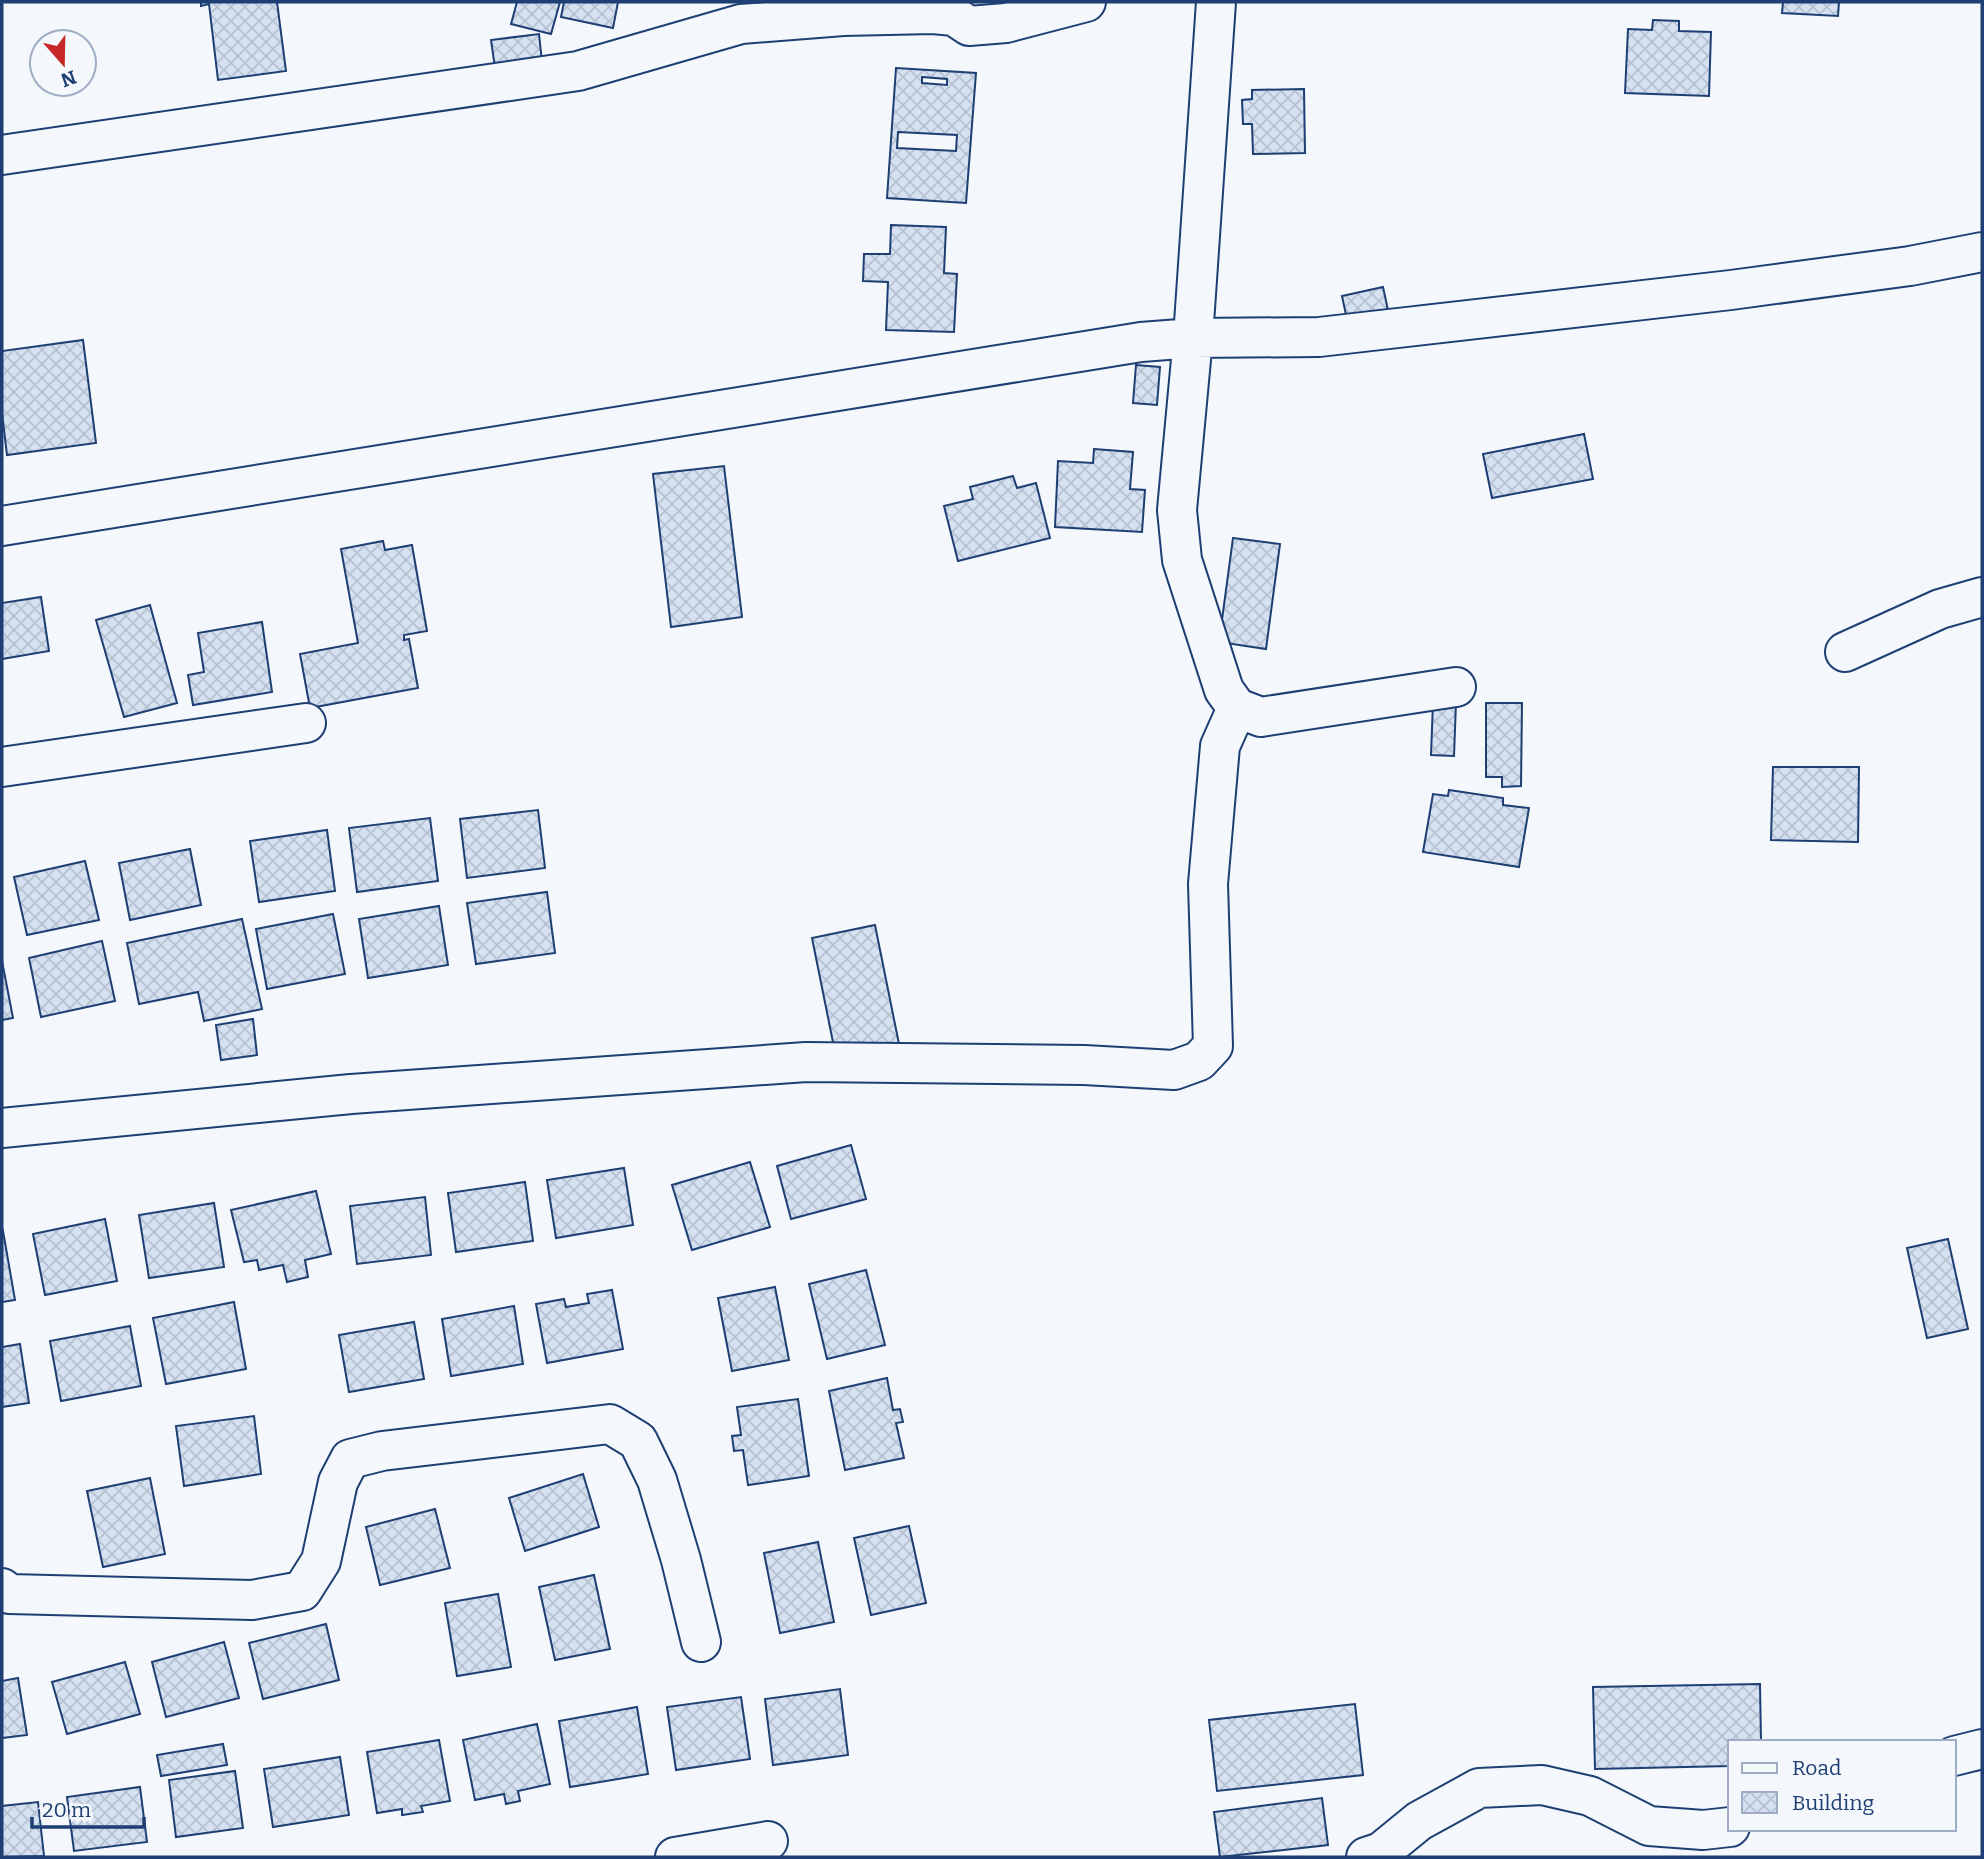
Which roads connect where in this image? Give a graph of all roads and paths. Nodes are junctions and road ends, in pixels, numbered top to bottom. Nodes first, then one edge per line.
1 (1086, 2) edge
2 (1216, 2) edge
3 (2, 155) edge
4 (1982, 252) edge
5 (1193, 338) junction
6 (2, 526) edge
7 (1982, 597) edge
8 (1845, 652) dead end
9 (1456, 687) dead end
10 (1237, 708) junction
11 (306, 723) dead end
12 (2, 767) edge
13 (2, 1128) edge
14 (2, 1588) edge
15 (701, 1642) dead end
16 (1982, 1749) edge
17 (1956, 1756) edge
18 (1728, 1827) edge
19 (768, 1841) dead end
20 (675, 1857) edge
21 (1366, 1857) edge

1 - 3 street
2 - 5 street
4 - 5 street
5 - 6 street
5 - 10 street
7 - 8 street
9 - 10 street
10 - 13 street
11 - 12 street
14 - 15 street
16 - 17 street
18 - 21 street
19 - 20 street

